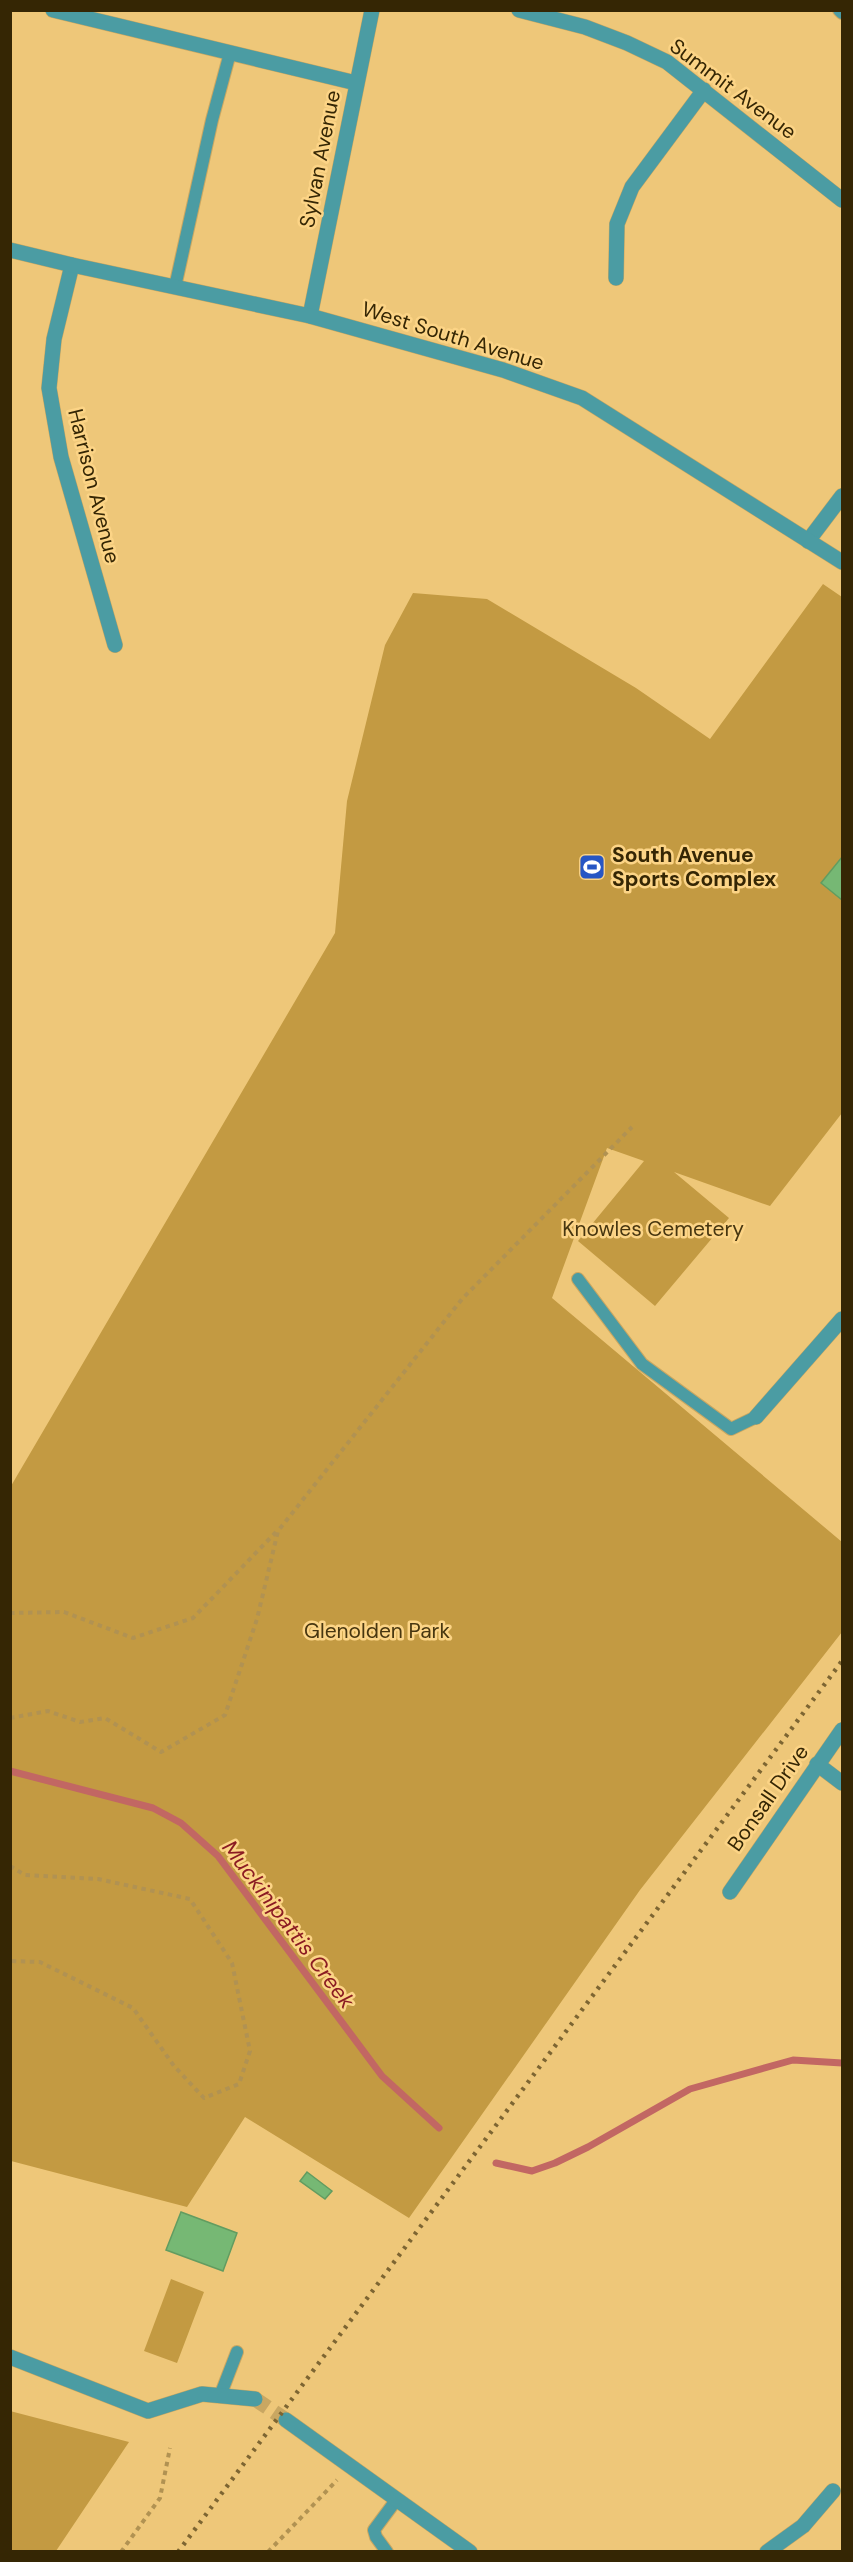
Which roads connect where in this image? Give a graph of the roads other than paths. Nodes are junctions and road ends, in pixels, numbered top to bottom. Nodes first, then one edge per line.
1 (53, 10) edge
2 (372, 10) edge
3 (519, 10) edge
4 (839, 10) edge
5 (843, 14) edge
6 (230, 53) junction
7 (356, 83) junction
8 (704, 90) junction
9 (843, 200) edge
10 (10, 250) edge
11 (72, 265) junction
12 (616, 278) dead end
13 (175, 287) junction
14 (310, 316) junction
15 (843, 496) edge
16 (808, 541) junction
17 (843, 562) edge
18 (114, 645) dead end
19 (578, 1279) dead end
20 (843, 1319) edge
21 (756, 1417) joint
22 (843, 1730) edge
23 (817, 1764) junction
24 (843, 1784) edge
25 (730, 1892) dead end
26 (237, 2352) dead end
27 (10, 2357) edge
28 (220, 2396) junction
29 (255, 2399) tunnel mouth
30 (286, 2420) tunnel mouth
31 (838, 2495) edge
32 (397, 2499) junction
33 (387, 2552) edge
34 (470, 2552) edge
35 (767, 2552) edge

1 - 6 street
2 - 7 street, Sylvan Avenue
3 - 8 street, Summit Avenue
4 - 5 lane
6 - 7 street
6 - 13 lane
7 - 14 street, Sylvan Avenue
8 - 9 street, Summit Avenue
8 - 12 street
10 - 11 street, West South Avenue
11 - 13 street, West South Avenue
11 - 18 street, Harrison Avenue
13 - 14 street, West South Avenue
14 - 16 street, West South Avenue
15 - 16 street
16 - 17 street, West South Avenue
19 - 21 lane
20 - 21 street
22 - 23 street, Bonsall Drive
23 - 24 street
23 - 25 street, Bonsall Drive
26 - 28 lane
27 - 28 street
28 - 29 street
30 - 32 street
31 - 35 street
32 - 33 lane
32 - 34 street

